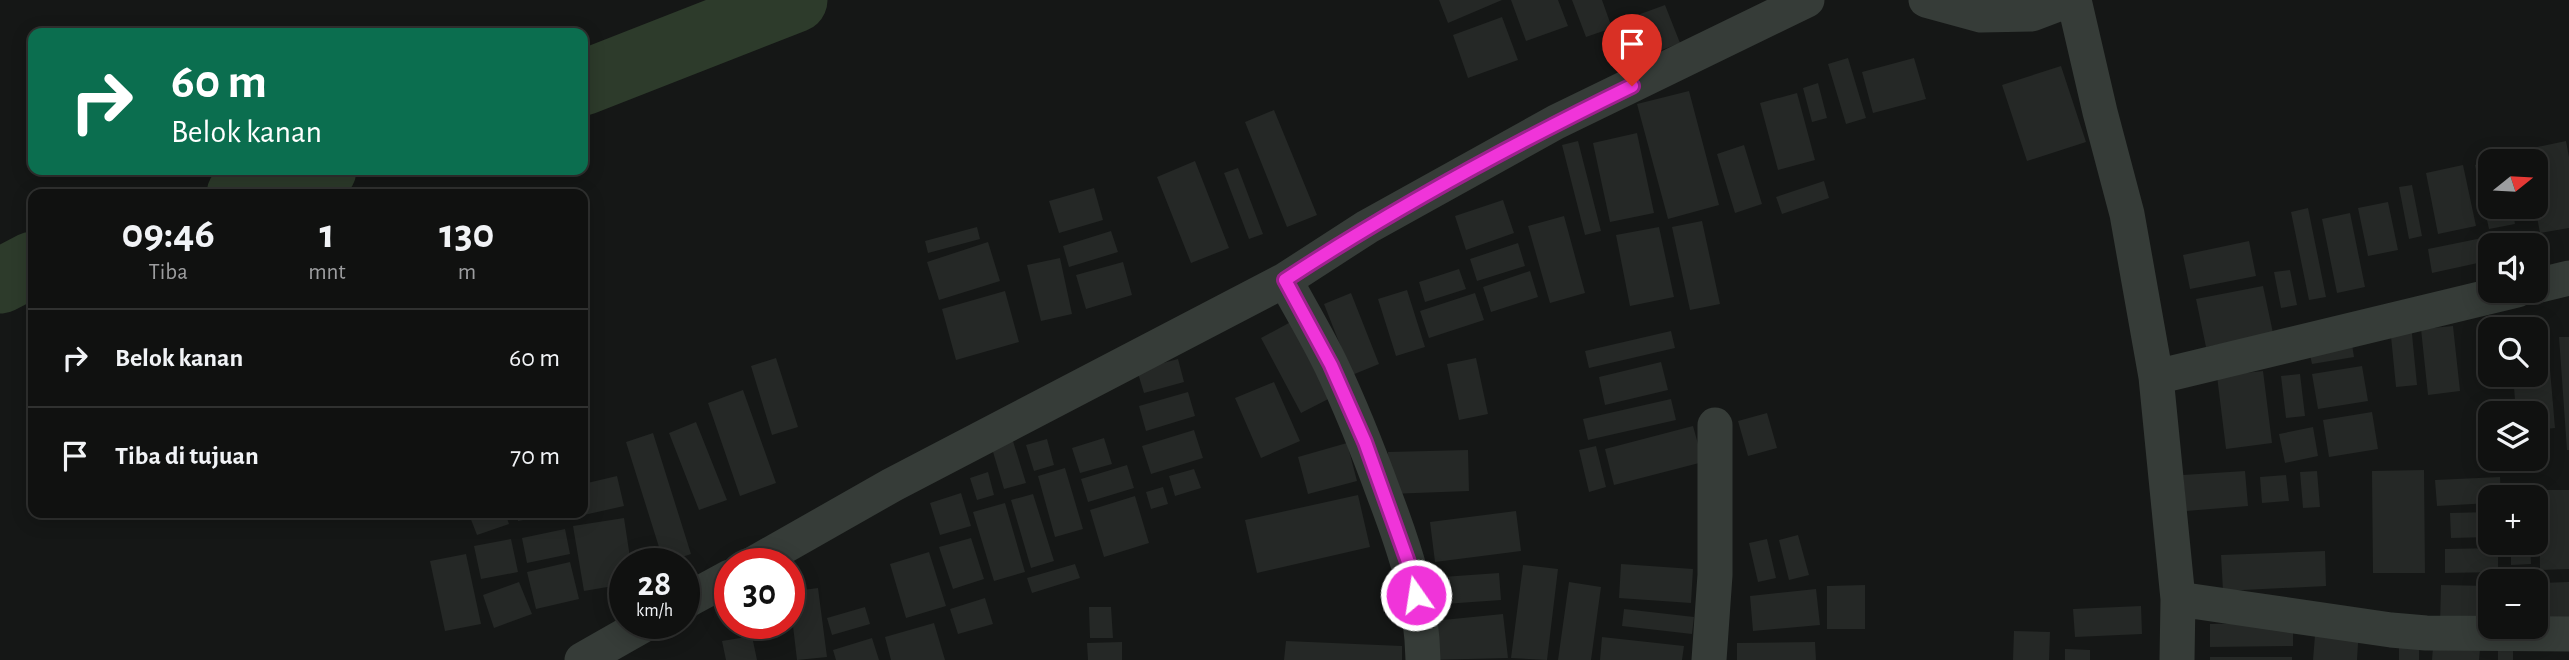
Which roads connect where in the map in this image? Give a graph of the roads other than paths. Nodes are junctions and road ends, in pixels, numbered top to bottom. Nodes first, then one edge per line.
1 (1807, 0) edge
2 (1926, 0) edge
3 (2072, 0) edge
4 (2569, 278) edge
5 (1285, 280) junction
6 (2548, 283) edge
7 (2478, 299) edge
8 (2156, 377) junction
9 (1715, 425) dead end
10 (781, 548) edge
11 (2178, 600) junction
12 (2569, 634) edge
13 (619, 639) edge
14 (2425, 647) edge
15 (582, 660) edge
16 (1423, 660) edge
17 (1709, 660) edge
18 (2177, 660) edge

1 - 5 street
2 - 3 street
3 - 8 street
4 - 6 street
5 - 10 street
5 - 16 street
7 - 8 street
8 - 11 street
9 - 17 street
11 - 14 street
11 - 18 street
12 - 14 street
13 - 15 street

